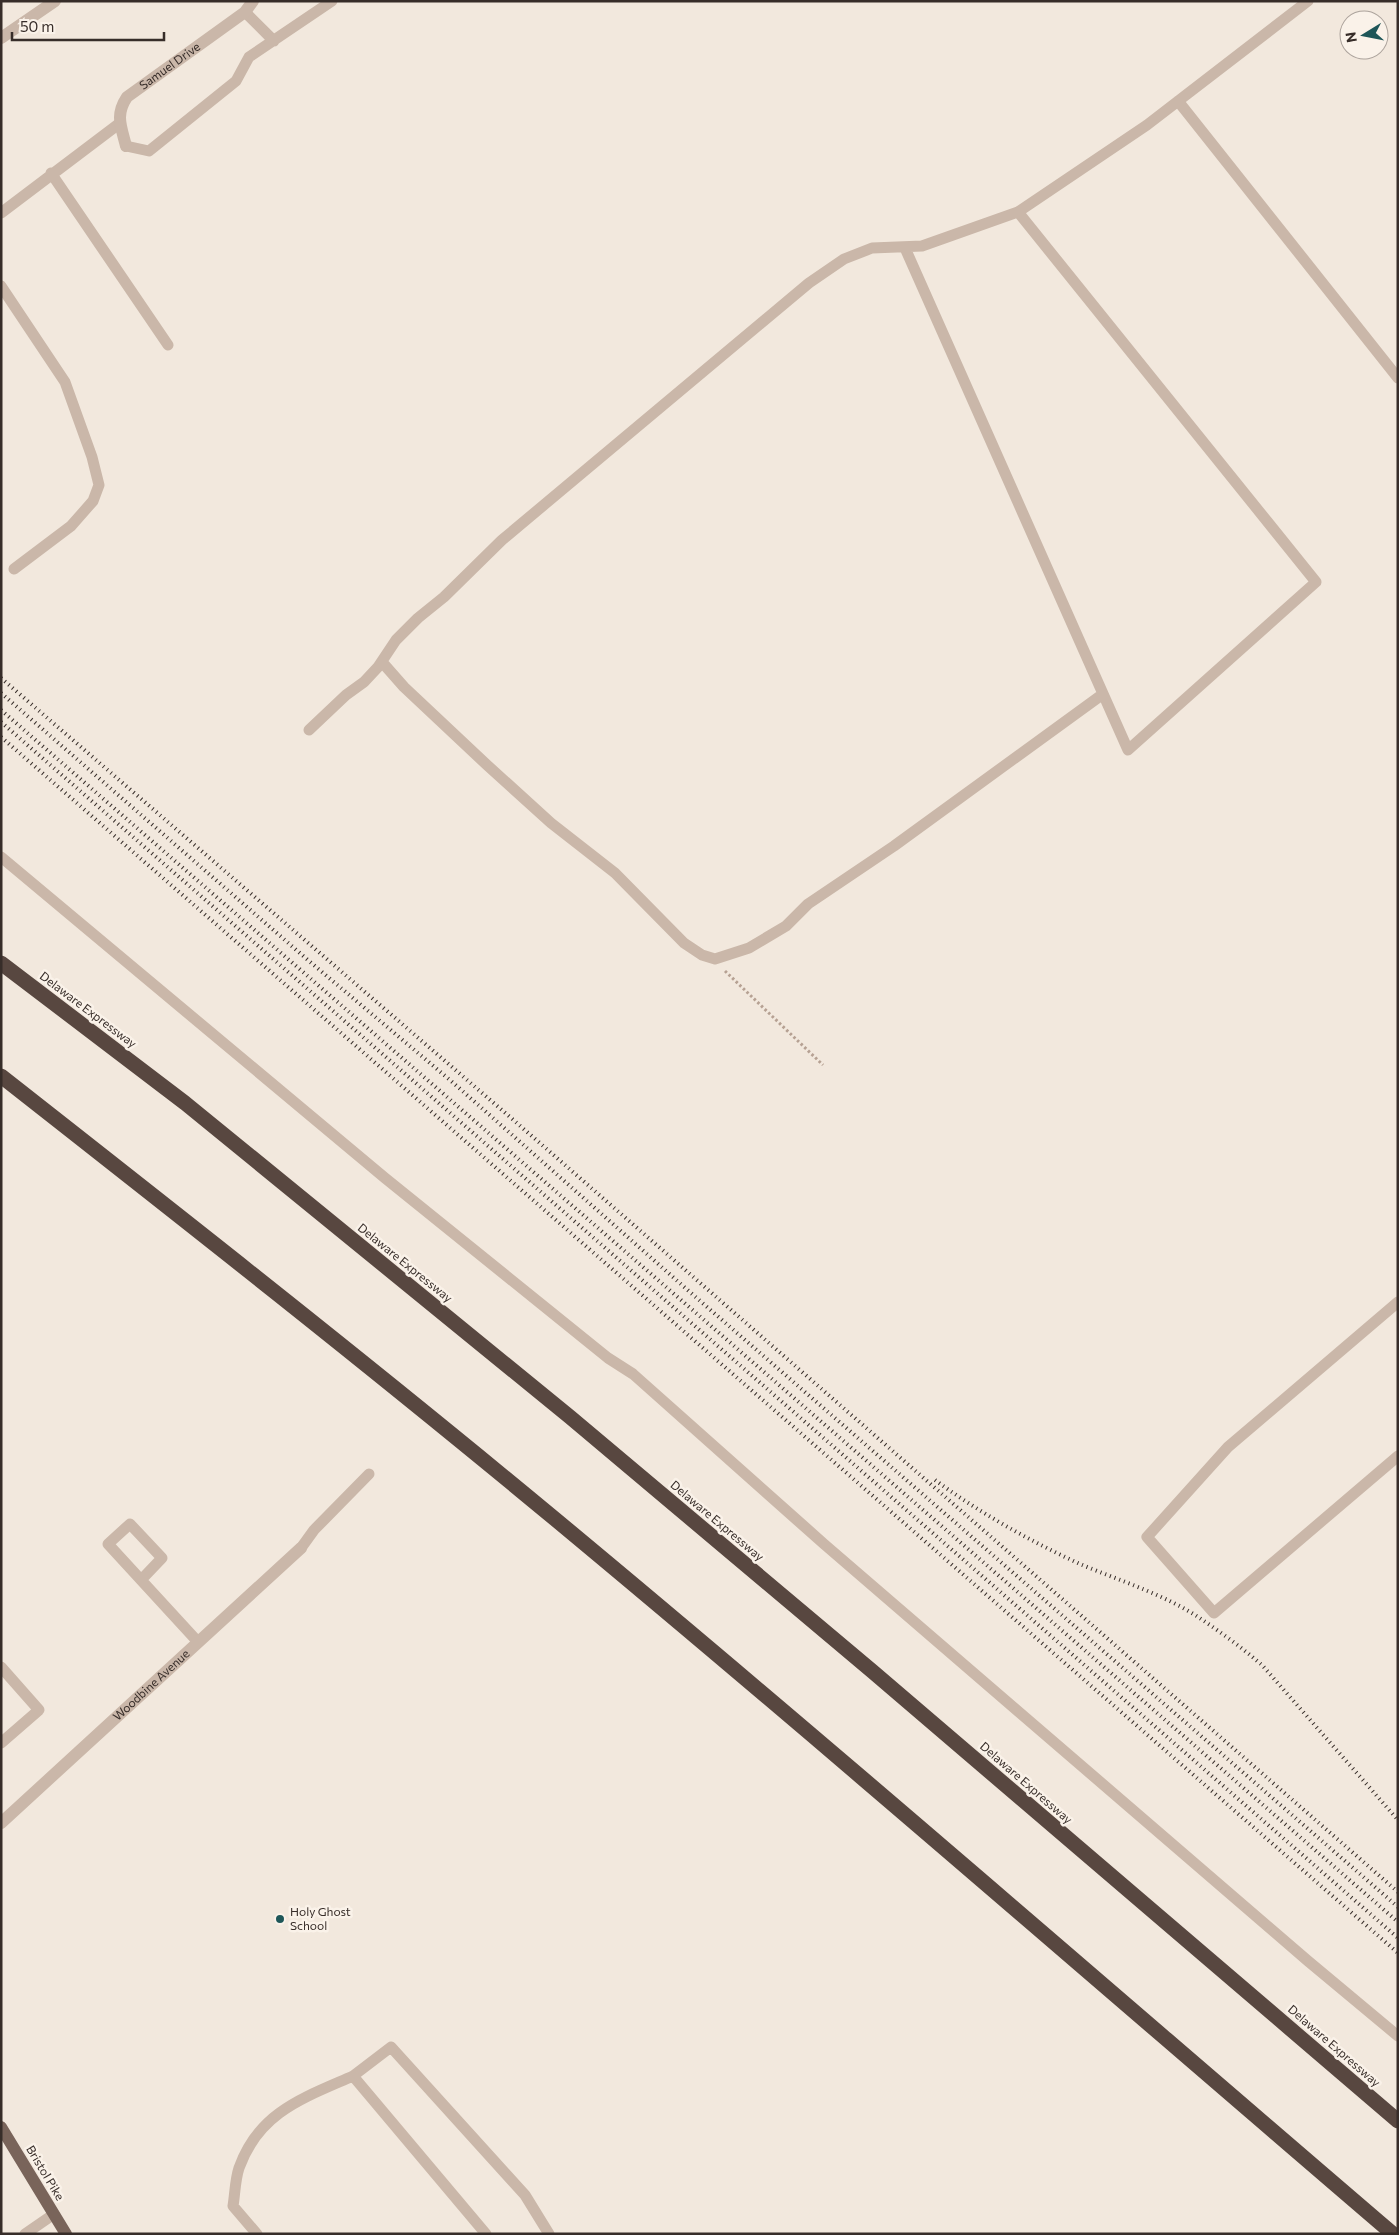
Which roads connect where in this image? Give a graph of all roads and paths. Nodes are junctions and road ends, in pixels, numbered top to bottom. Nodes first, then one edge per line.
1 (55, 1) edge
2 (332, 1) edge
3 (1308, 1) edge
4 (249, 6) edge
5 (1, 38) edge
6 (274, 41) junction
7 (1178, 101) junction
8 (120, 123) junction
9 (126, 146) joint
10 (52, 173) junction
11 (1018, 212) junction
12 (1, 213) edge
13 (905, 248) junction
14 (1, 286) edge
15 (168, 345) dead end
16 (1398, 378) edge
17 (14, 569) dead end
18 (382, 662) junction
19 (1103, 694) junction
20 (309, 730) dead end
21 (1, 857) edge
22 (716, 958) junction
23 (1, 963) edge
24 (823, 1065) dead end
25 (1, 1076) edge
26 (1398, 1302) edge
27 (1398, 1456) edge
28 (369, 1474) dead end
29 (301, 1548) joint
30 (141, 1580) junction
31 (198, 1642) junction
32 (1, 1667) edge
33 (1, 1743) edge
34 (1, 1822) edge
35 (1398, 2036) edge
36 (353, 2076) junction
37 (1398, 2121) edge
38 (1, 2127) edge
39 (5, 2142) edge
40 (54, 2214) junction
41 (25, 2234) edge
42 (66, 2234) edge
43 (257, 2234) edge
44 (486, 2234) edge
45 (549, 2234) edge
46 (1393, 2234) edge

1 - 5 street
2 - 6 lane
3 - 7 lane
4 - 6 lane
4 - 8 street, Samuel Drive
6 - 9 lane
7 - 11 lane
7 - 16 lane
8 - 9 street, Samuel Drive
8 - 10 lane
10 - 12 lane
10 - 15 lane
11 - 13 lane
11 - 19 lane
13 - 18 lane
13 - 19 lane
14 - 17 lane
18 - 20 lane
18 - 22 lane
19 - 22 lane
21 - 35 lane
22 - 24 path
23 - 37 highway, Delaware Expressway
25 - 46 highway
26 - 27 lane
28 - 29 lane
29 - 31 street, Woodbine Avenue
30 - 30 lane
30 - 31 lane
31 - 34 street, Woodbine Avenue
32 - 33 lane
36 - 43 lane
36 - 44 lane
36 - 45 lane
38 - 39 main road, Bristol Pike
39 - 40 main road, Bristol Pike
40 - 41 lane
40 - 42 main road, Bristol Pike

